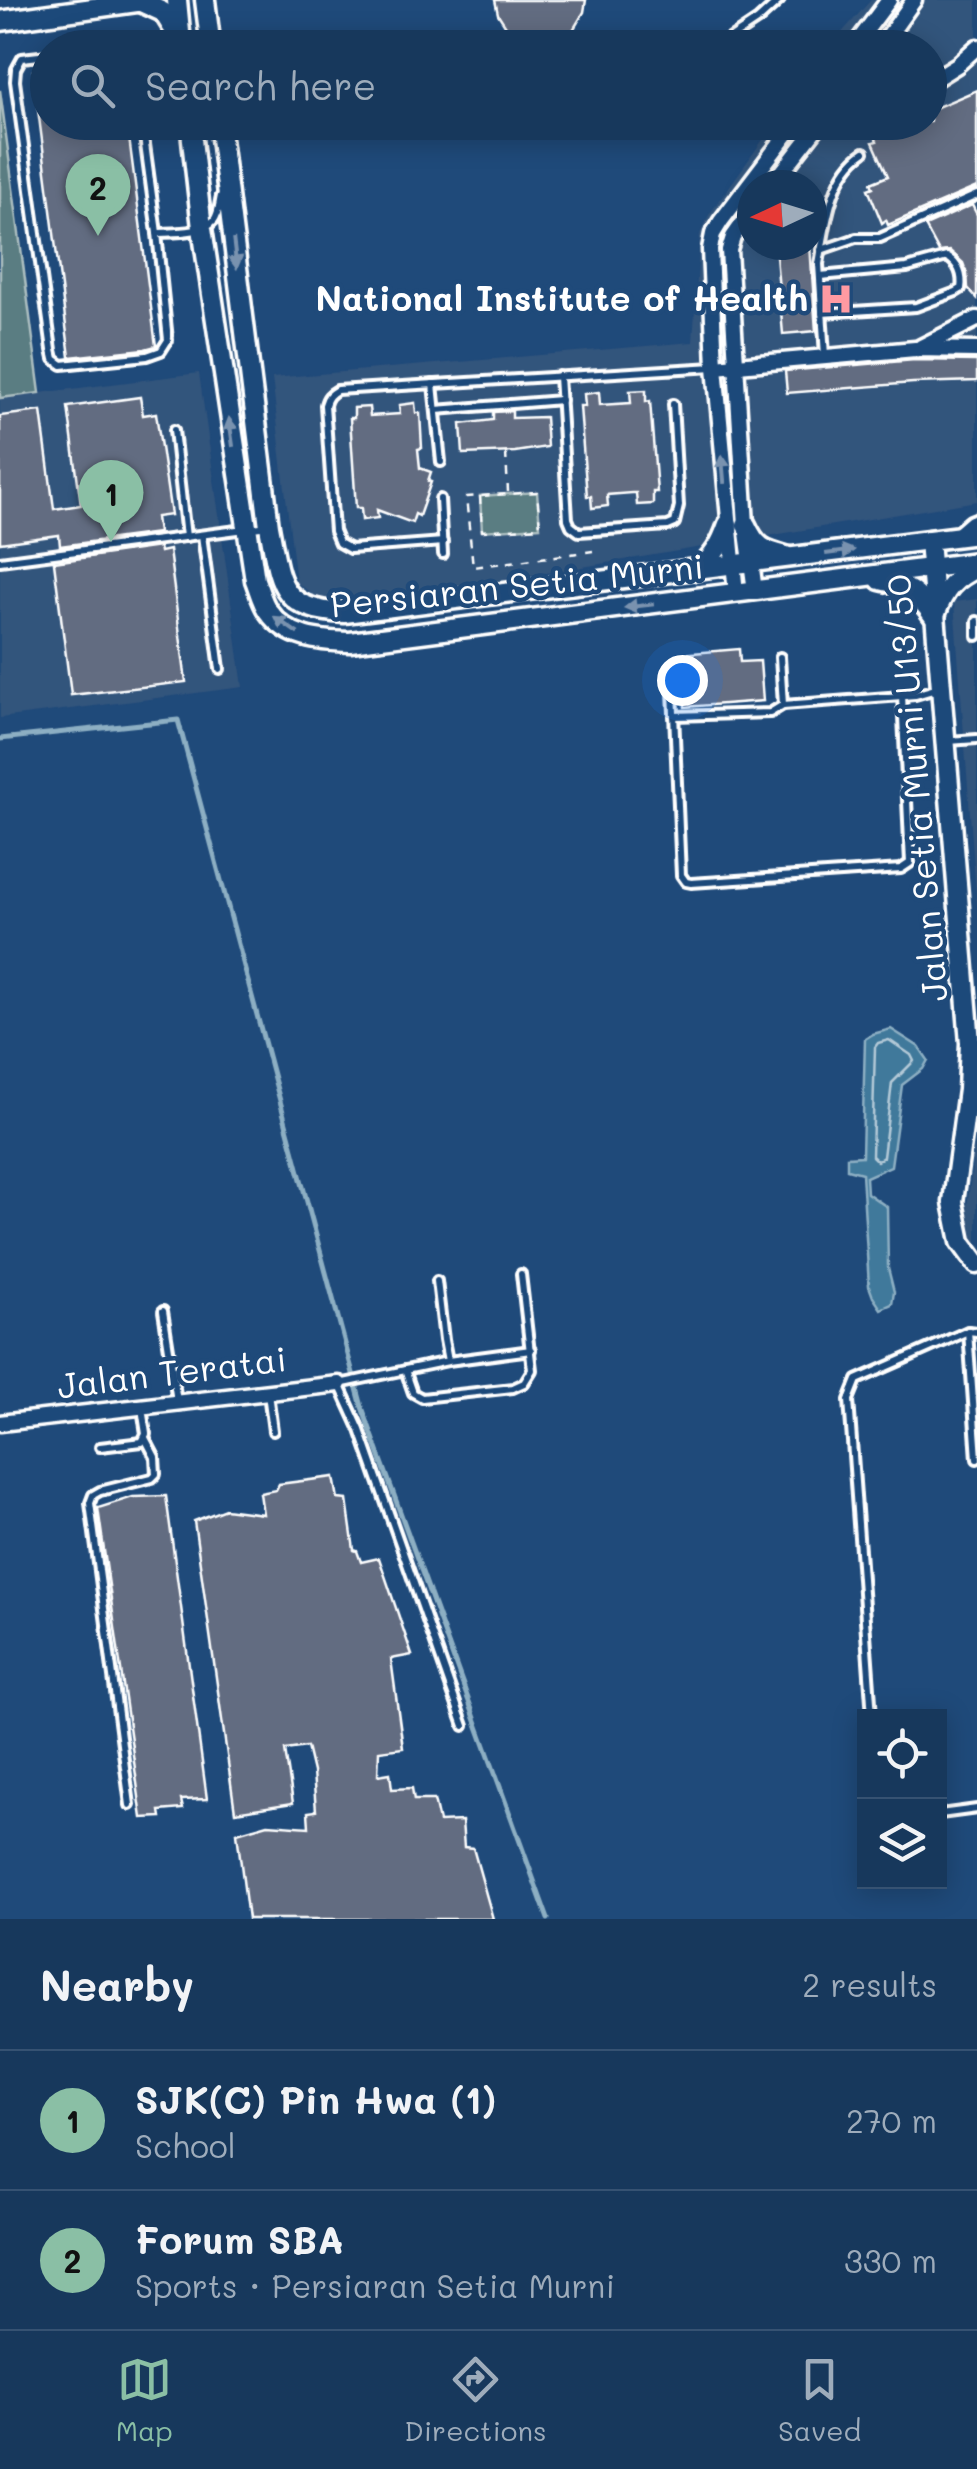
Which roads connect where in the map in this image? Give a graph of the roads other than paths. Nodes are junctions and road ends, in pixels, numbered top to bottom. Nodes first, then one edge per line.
1 (176, 0) edge
2 (206, 0) edge
3 (780, 0) edge
4 (889, 0) edge
5 (914, 0) edge
6 (145, 1) edge
7 (0, 20) edge
8 (174, 30) edge
9 (180, 30) edge
10 (208, 30) edge
11 (743, 30) edge
12 (866, 30) edge
13 (893, 30) edge
14 (977, 48) edge
15 (30, 57) edge
16 (947, 72) edge
17 (144, 140) edge
18 (192, 140) edge
19 (220, 140) edge
20 (783, 140) edge
21 (807, 140) edge
22 (864, 152) dead end
23 (784, 170) edge
24 (224, 175) junction
25 (977, 194) edge
26 (827, 227) edge
27 (202, 228) junction
28 (737, 230) edge
29 (157, 234) junction
30 (827, 248) edge
31 (821, 260) edge
32 (820, 276) junction
33 (822, 314) junction
34 (977, 319) edge
35 (916, 349) junction
36 (977, 350) edge
37 (825, 358) junction
38 (735, 365) junction
39 (715, 367) junction
40 (559, 376) junction
41 (434, 384) junction
42 (561, 400) junction
43 (672, 404) dead end
44 (436, 410) junction
45 (174, 430) dead end
46 (441, 462) dead end
47 (440, 499) road end
48 (977, 521) edge
49 (737, 524) junction
50 (270, 526) junction
51 (245, 528) junction
52 (977, 534) edge
53 (202, 535) junction
54 (957, 536) junction
55 (186, 537) junction
56 (929, 540) junction
57 (442, 542) junction
58 (444, 554) dead end
59 (796, 558) junction
60 (0, 561) edge
61 (742, 564) junction
62 (977, 565) edge
63 (931, 569) junction
64 (696, 570) junction
65 (864, 576) junction
66 (745, 592) junction
67 (935, 617) junction
68 (977, 621) edge
69 (977, 636) edge
70 (780, 657) dead end
71 (672, 667) dead end
72 (220, 669) dead end
73 (940, 688) junction
74 (902, 695) junction
75 (783, 705) junction
76 (674, 716) junction
77 (977, 738) edge
78 (945, 741) junction
79 (970, 946) edge
80 (973, 1043) edge
81 (972, 1090) edge
82 (977, 1264) edge
83 (522, 1274) dead end
84 (438, 1280) dead end
85 (163, 1311) dead end
86 (972, 1332) edge
87 (532, 1350) junction
88 (448, 1361) junction
89 (405, 1370) junction
90 (346, 1383) junction
91 (268, 1392) junction
92 (177, 1402) junction
93 (142, 1406) junction
94 (0, 1422) edge
95 (272, 1431) dead end
96 (145, 1438) junction
97 (100, 1447) dead end
98 (977, 1459) edge
99 (871, 1709) edge
100 (464, 1726) dead end
101 (130, 1805) dead end
102 (977, 1809) edge
103 (947, 1813) edge

1 - 9 street
2 - 10 street
3 - 11 lane
4 - 12 street
5 - 13 street
6 - 7 street
6 - 8 street
14 - 16 street
15 - 29 lane
17 - 29 lane
18 - 27 street, Persiaran Setia Murni
19 - 24 street, Persiaran Setia Murni
20 - 39 street
21 - 23 street
22 - 26 lane
24 - 27 lane
24 -> 50 street, Persiaran Setia Murni
25 - 30 lane
27 - 29 lane
51 -> 27 street, Persiaran Setia Murni
28 - 38 street
31 - 32 lane
32 - 33 lane
32 - 33 lane
33 - 37 lane
34 - 35 street
35 - 36 street
35 - 37 street
37 - 38 street
38 - 39 street
38 - 49 street
39 - 40 lane
49 -> 39 street
40 - 41 lane
40 - 42 lane
41 - 44 lane
41 - 57 lane
42 - 43 lane
42 - 44 lane
44 - 46 lane
45 - 55 lane
47 - 57 lane
48 - 54 street
49 - 59 street
49 - 61 street
49 - 64 street
50 - 51 lane
50 - 64 street, Persiaran Setia Murni
51 - 53 lane
66 -> 51 street, Persiaran Setia Murni
52 - 54 street, Persiaran Setia Murni
53 - 55 lane
53 - 72 lane
54 - 56 street, Persiaran Setia Murni
55 - 60 lane
59 -> 56 street, Persiaran Setia Murni
56 - 63 street, Jalan Setia Murni U13/50
57 - 58 lane
59 - 61 street, Persiaran Setia Murni
61 - 64 street, Persiaran Setia Murni
61 - 66 street
62 - 63 street, Persiaran Setia Murni
62 - 67 street
63 - 65 street, Persiaran Setia Murni
63 - 67 street, Jalan Setia Murni U13/50
65 - 66 street, Persiaran Setia Murni
65 - 67 street
67 - 73 street, Jalan Setia Murni U13/50
68 - 69 lane
70 - 75 lane
71 - 76 lane
73 - 74 lane
73 - 78 street, Jalan Setia Murni U13/50
74 - 75 lane
74 - 76 lane
75 - 76 lane
77 - 78 lane
78 - 79 street, Jalan Setia Murni U13/50
79 - 80 street, Jalan Setia Murni U13/50
80 - 81 street, Jalan Setia Murni U13/50
81 - 82 street, Jalan Setia Murni U13/50
83 - 87 lane
84 - 88 lane
85 - 92 lane
86 - 98 lane
86 - 99 lane
87 - 88 lane
87 - 89 lane
88 - 89 lane
89 - 90 lane
90 - 91 street, Jalan Teratai
90 - 100 lane
91 - 92 street, Jalan Teratai
91 - 95 lane
92 - 93 street, Jalan Teratai
93 - 94 street, Jalan Teratai
93 - 96 lane
96 - 97 lane
96 - 101 lane
102 - 103 lane

